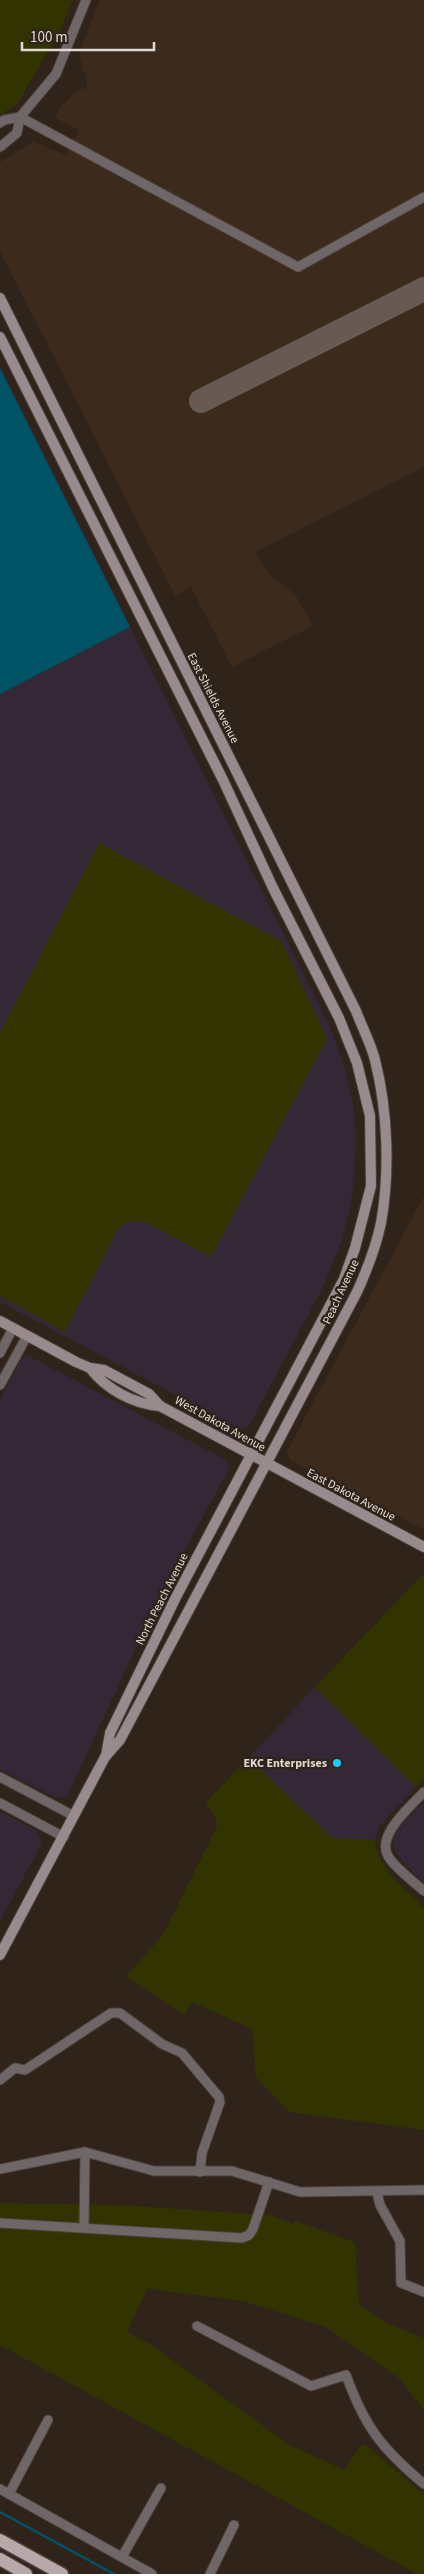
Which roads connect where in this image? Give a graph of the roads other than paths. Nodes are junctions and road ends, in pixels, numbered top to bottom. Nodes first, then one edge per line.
1 (86, 0) edge
2 (20, 117) junction
3 (0, 124) edge
4 (0, 146) edge
5 (424, 196) edge
6 (0, 298) edge
7 (0, 337) edge
8 (338, 976) junction
9 (322, 985) junction
10 (385, 1116) joint
11 (0, 1322) edge
12 (13, 1328) junction
13 (27, 1336) junction
14 (0, 1353) edge
15 (0, 1385) edge
16 (250, 1456) junction
17 (267, 1464) junction
18 (424, 1547) edge
19 (105, 1758) junction
20 (0, 1777) edge
21 (424, 1792) edge
22 (0, 1803) edge
23 (74, 1816) junction
24 (64, 1837) junction
25 (424, 1891) edge
26 (0, 1955) edge
27 (0, 2080) edge
28 (85, 2152) junction
29 (0, 2169) edge
30 (200, 2172) junction
31 (269, 2182) junction
32 (424, 2190) edge
33 (377, 2192) junction
34 (0, 2223) edge
35 (84, 2228) junction
36 (424, 2292) edge
37 (197, 2326) dead end
38 (48, 2420) dead end
39 (424, 2484) edge
40 (161, 2488) dead end
41 (0, 2489) edge
42 (9, 2494) junction
43 (234, 2525) dead end
44 (1, 2541) edge
45 (122, 2557) junction
46 (0, 2560) edge
47 (26, 2574) edge
48 (62, 2574) edge
49 (152, 2574) edge
50 (210, 2574) edge

1 - 2 street
2 - 3 street
2 - 4 street
2 - 5 street
6 - 8 main road, East Shields Avenue
7 - 9 main road
8 - 9 main road
8 - 10 main road, East Shields Avenue
9 - 16 main road
10 - 17 main road, Peach Avenue
11 - 12 main road, West Dakota Avenue
12 - 13 main road, West Dakota Avenue
12 - 14 street
13 - 15 street
13 - 16 main road, West Dakota Avenue
16 - 17 main road, West Dakota Avenue
16 - 19 main road, North Peach Avenue
17 - 18 main road, East Dakota Avenue
17 - 19 main road, North Peach Avenue
19 - 23 main road, North Peach Avenue
20 - 23 street
21 - 25 street
22 - 24 street
23 - 24 main road, North Peach Avenue
24 - 26 main road, North Peach Avenue
27 - 30 street
28 - 29 street
28 - 30 street
28 - 35 street
30 - 31 street
31 - 33 street
31 - 35 street
32 - 33 street
33 - 36 street
34 - 35 street
37 - 39 street
38 - 42 street
40 - 45 street
41 - 42 street
42 - 45 street
43 - 50 street
44 - 48 main road
45 - 49 street
46 - 47 main road

